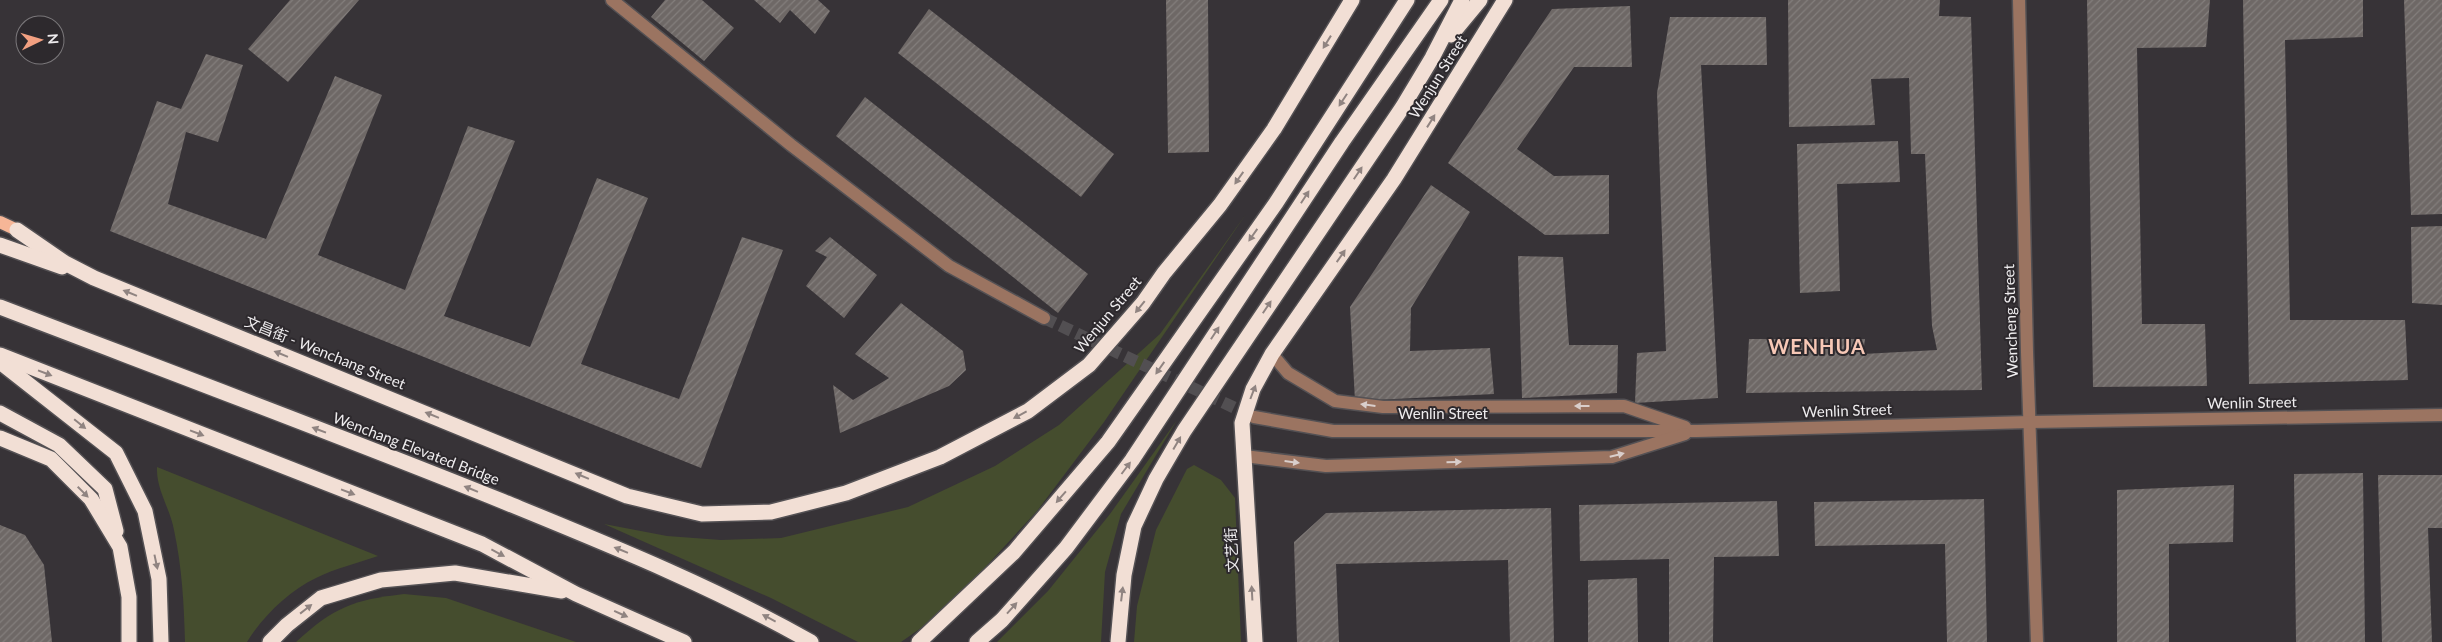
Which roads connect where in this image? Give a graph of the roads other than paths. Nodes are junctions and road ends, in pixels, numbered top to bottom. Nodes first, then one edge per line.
1 (612, 0) edge
2 (1352, 0) edge
3 (1362, 0) edge
4 (1407, 0) edge
5 (1441, 0) edge
6 (1462, 0) edge
7 (1480, 0) edge
8 (1505, 0) edge
9 (2019, 0) edge
10 (1339, 22) junction
11 (1432, 58) junction
12 (0, 222) edge
13 (17, 230) joint
14 (5, 247) edge
15 (94, 278) junction
16 (0, 307) edge
17 (1044, 318) tunnel mouth
18 (1272, 354) junction
19 (0, 356) edge
20 (0, 362) edge
21 (0, 414) edge
22 (2442, 415) edge
23 (1254, 417) tunnel mouth
24 (2030, 422) junction
25 (1697, 431) junction
26 (0, 438) edge
27 (1244, 456) junction
28 (627, 496) joint
29 (120, 547) junction
30 (576, 594) junction
31 (129, 642) edge
32 (161, 642) edge
33 (270, 642) edge
34 (684, 642) edge
35 (811, 642) edge
36 (919, 642) edge
37 (977, 642) edge
38 (1118, 642) edge
39 (1254, 642) edge
40 (2037, 642) edge

1 - 17 street
2 - 10 highway, Wenjun Street
3 - 10 highway
4 -> 36 highway
37 -> 5 highway
6 - 11 highway
7 - 11 highway
18 -> 8 highway, Wenjun Street
9 - 24 street, Wencheng Street
10 -> 28 highway, Wenjun Street
38 -> 11 highway, bridge
12 - 13 main road
13 - 15 highway, 文昌街 - Wenchang Street
14 - 15 highway
28 -> 15 highway, 文昌街 - Wenchang Street
35 -> 16 highway, Wenchang Elevated Bridge
25 -> 18 street
27 -> 18 highway, Wenjun Street
19 -> 30 highway
20 -> 32 highway
21 - 29 highway
22 - 24 street, Wenlin Street
23 - 25 street, Wenlin Street
24 - 25 street, Wenlin Street
24 - 40 street, Wencheng Street
27 -> 25 street
26 -> 29 highway
39 -> 27 highway, 文艺街
29 - 31 highway
33 -> 30 highway
30 -> 34 highway

